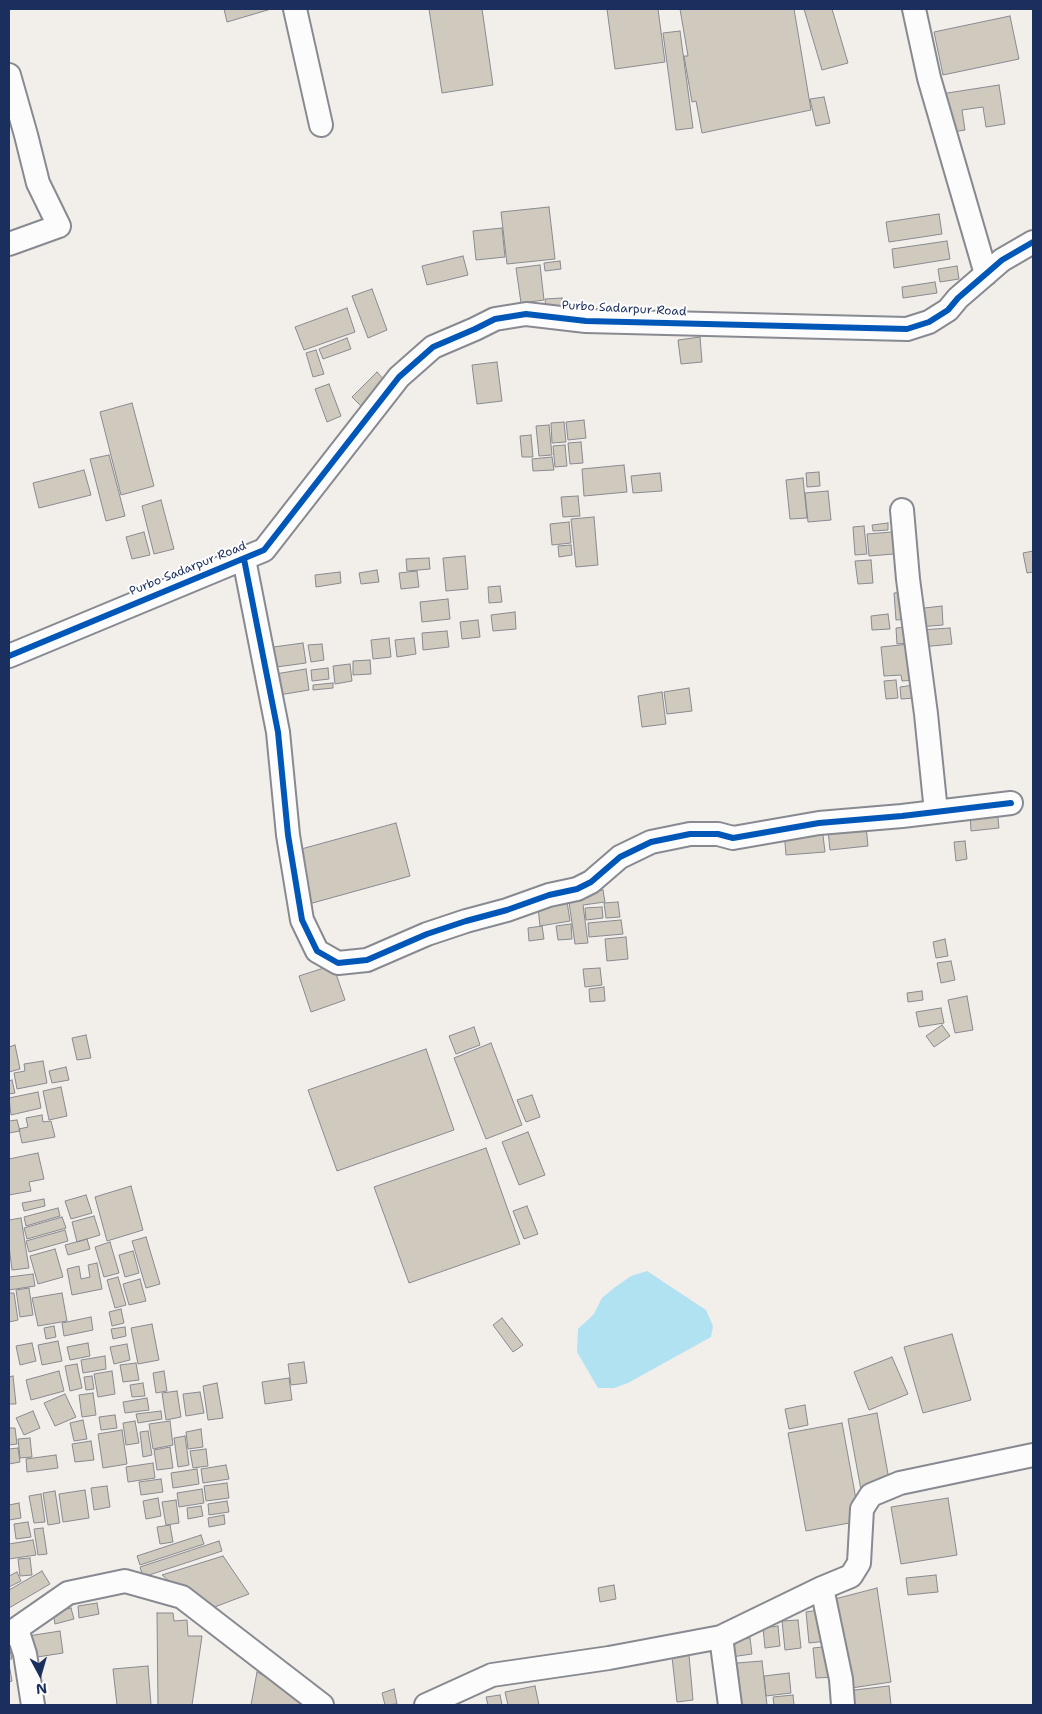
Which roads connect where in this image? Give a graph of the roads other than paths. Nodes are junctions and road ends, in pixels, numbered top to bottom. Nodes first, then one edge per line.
1 (295, 9) edge
2 (914, 9) edge
3 (9, 75) edge
4 (321, 124) dead end
5 (1033, 242) edge
6 (9, 244) edge
7 (986, 274) junction
8 (902, 510) dead end
9 (244, 558) junction
10 (9, 656) edge
11 (1011, 804) dead end
12 (936, 812) junction
13 (1033, 1455) edge
14 (822, 1588) junction
15 (13, 1631) edge
16 (721, 1637) junction
17 (33, 1705) edge
18 (322, 1705) edge
19 (426, 1705) edge
20 (730, 1705) edge
21 (843, 1705) edge

1 - 4 street
2 - 7 street
3 - 6 street
5 - 7 street, Purbo Sadarpur Road
7 - 9 street, Purbo Sadarpur Road
8 - 12 street
9 - 10 street, Purbo Sadarpur Road
9 - 12 street
11 - 12 street
13 - 14 street
14 - 16 street
14 - 21 street
15 - 17 street
15 - 18 street
16 - 19 street
16 - 20 street

